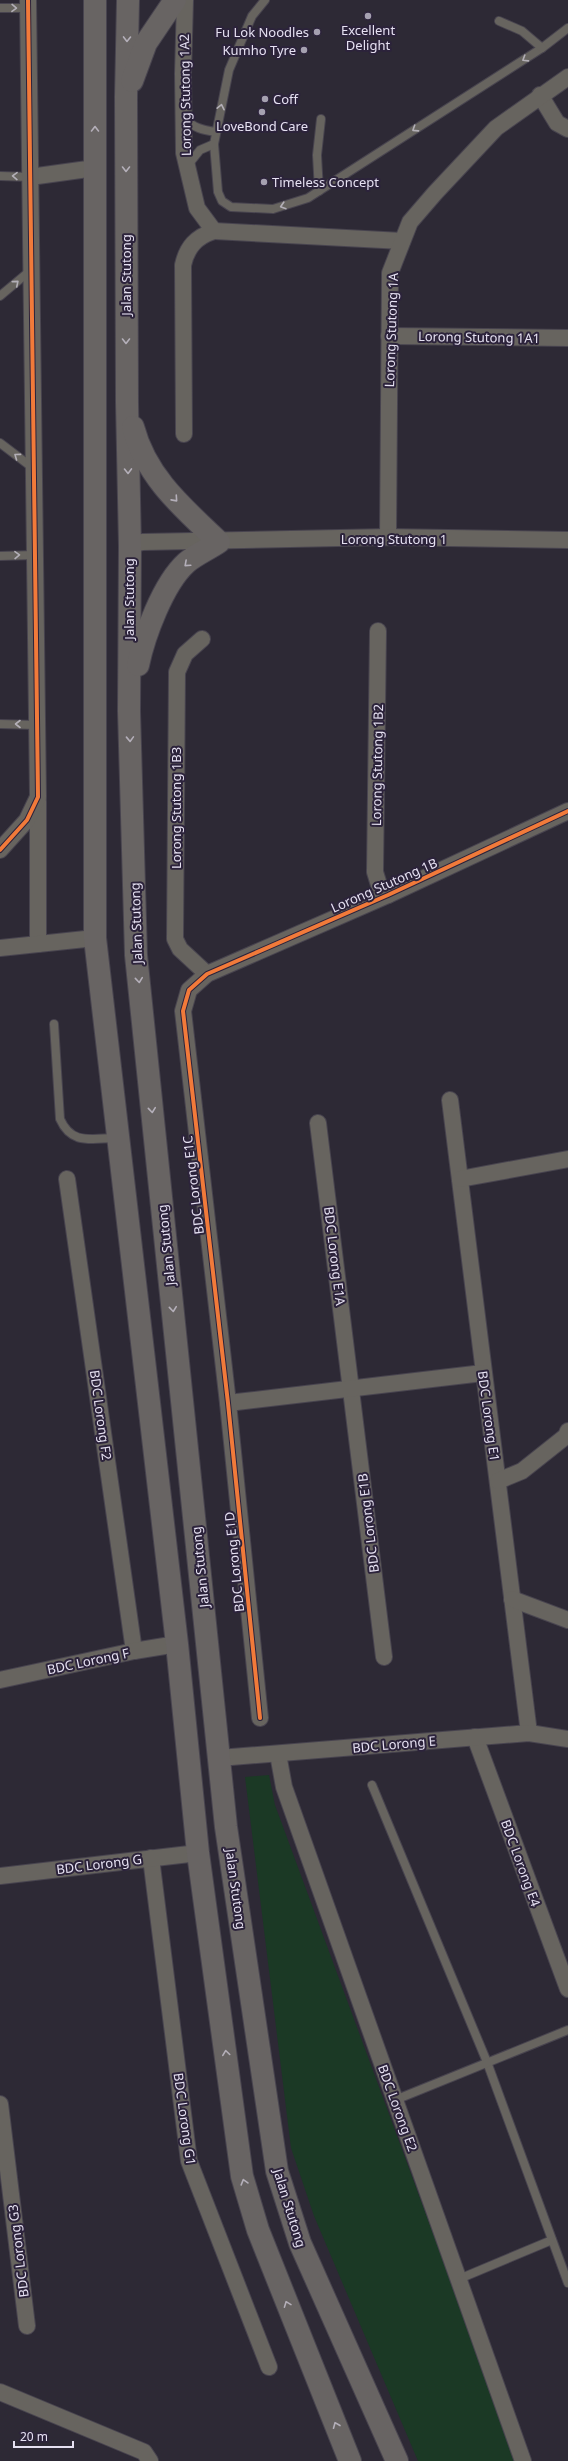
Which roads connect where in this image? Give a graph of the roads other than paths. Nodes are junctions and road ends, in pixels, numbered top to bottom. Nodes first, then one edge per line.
1 (95, 0) edge
2 (128, 0) edge
3 (175, 0) edge
4 (185, 0) edge
5 (265, 0) edge
6 (28, 4) edge
7 (0, 8) edge
8 (499, 21) dead end
9 (568, 28) edge
10 (542, 48) junction
11 (568, 77) edge
12 (540, 95) junction
13 (126, 97) junction
14 (184, 116) junction
15 (321, 119) dead end
16 (568, 129) edge
17 (216, 132) junction
18 (214, 144) junction
19 (187, 166) junction
20 (95, 168) junction
21 (0, 176) edge
22 (30, 177) junction
23 (319, 191) junction
24 (214, 231) junction
25 (402, 242) junction
26 (32, 270) junction
27 (0, 296) edge
28 (389, 336) junction
29 (568, 338) edge
30 (127, 403) junction
31 (184, 434) dead end
32 (0, 443) edge
33 (34, 468) junction
34 (388, 537) junction
35 (568, 540) edge
36 (220, 542) junction
37 (130, 546) junction
38 (35, 555) junction
39 (0, 556) edge
40 (378, 631) dead end
41 (202, 639) dead end
42 (129, 711) junction
43 (0, 724) edge
44 (36, 724) junction
45 (96, 796) junction
46 (38, 797) junction
47 (568, 811) edge
48 (0, 850) edge
49 (388, 895) junction
50 (95, 938) junction
51 (38, 944) junction
52 (0, 948) edge
53 (207, 974) junction
54 (54, 1024) dead end
55 (450, 1100) dead end
56 (318, 1123) dead end
57 (118, 1138) junction
58 (568, 1159) edge
59 (67, 1179) dead end
60 (460, 1179) junction
61 (483, 1373) junction
62 (351, 1389) junction
63 (228, 1403) junction
64 (567, 1435) edge
65 (498, 1481) junction
66 (512, 1599) junction
67 (568, 1620) edge
68 (177, 1644) junction
69 (134, 1651) junction
70 (384, 1657) dead end
71 (0, 1680) edge
72 (260, 1718) dead end
73 (529, 1732) junction
74 (475, 1737) junction
75 (568, 1739) edge
76 (278, 1754) junction
77 (219, 1758) junction
78 (372, 1785) dead end
79 (226, 1827) junction
80 (198, 1853) junction
81 (150, 1858) junction
82 (0, 1876) edge
83 (568, 1989) edge
84 (568, 2030) edge
85 (487, 2062) junction
86 (395, 2100) junction
87 (0, 2104) edge
88 (552, 2240) junction
89 (564, 2258) edge
90 (459, 2280) junction
91 (568, 2283) edge
92 (27, 2326) dead end
93 (269, 2367) dead end
94 (0, 2392) edge
95 (150, 2461) edge
96 (350, 2461) edge
97 (397, 2461) edge
98 (523, 2461) edge

20 -> 1 main road
2 -> 13 main road, Jalan Stutong
3 - 13 main road
4 - 14 street, Lorong Stutong 1A2
17 -> 5 lane
7 -> 6 lane
6 - 22 street
8 - 10 lane
9 - 10 lane
10 -> 23 lane
11 - 12 street, Lorong Stutong 1A
12 - 16 street
12 - 25 street, Lorong Stutong 1A
13 - 20 main road
13 -> 30 main road, Jalan Stutong
14 - 17 lane
14 - 19 street, Lorong Stutong 1A2
15 - 23 lane
17 - 18 lane
18 - 19 lane
23 -> 18 lane
19 - 24 street, Lorong Stutong 1A2
20 - 22 street
20 - 45 main road
22 -> 21 lane
22 - 26 street
24 - 25 street
24 - 31 street
25 - 28 street, Lorong Stutong 1A
27 -> 26 lane
26 - 33 street
28 - 29 street, Lorong Stutong 1A1
28 - 34 street, Lorong Stutong 1A
30 -> 36 main road
30 -> 37 main road, Jalan Stutong
33 -> 32 lane
33 - 38 street
34 - 35 street, Lorong Stutong 1
34 - 36 street, Lorong Stutong 1
36 - 37 street, Lorong Stutong 1
36 -> 42 main road
37 - 42 main road, Jalan Stutong
37 - 45 main road
39 -> 38 lane
38 - 44 street
40 - 49 street, Lorong Stutong 1B2
41 - 53 street, Lorong Stutong 1B3
42 -> 77 main road, Jalan Stutong
44 -> 43 lane
44 - 46 street
45 - 50 main road
46 - 48 street
46 - 51 street
47 - 49 street, Lorong Stutong 1B
49 - 53 street, Lorong Stutong 1B
50 - 51 street
50 - 57 main road
51 - 52 street
53 - 63 street, BDC Lorong E1C
54 - 57 lane
55 - 60 street, BDC Lorong E1
56 - 62 street, BDC Lorong E1A
57 - 68 main road
58 - 60 street
59 - 69 street, BDC Lorong F2
60 - 61 street, BDC Lorong E1
61 - 62 street
61 - 65 street, BDC Lorong E1
62 - 63 street
62 - 70 street, BDC Lorong E1B
63 - 72 street, BDC Lorong E1D
64 - 65 street
65 - 66 street, BDC Lorong E1
66 - 67 street
66 - 73 street, BDC Lorong E1
68 - 69 street, BDC Lorong F
68 - 80 main road
69 - 71 street, BDC Lorong F
73 - 74 street, BDC Lorong E
73 - 75 street, BDC Lorong E
74 - 76 street, BDC Lorong E
74 - 83 street, BDC Lorong E4
76 - 77 street, BDC Lorong E
76 - 86 street, BDC Lorong E2
77 - 79 main road, Jalan Stutong
78 - 85 lane
79 - 80 main road
79 - 97 main road, Jalan Stutong
80 - 81 street, BDC Lorong G
96 -> 80 main road
81 - 82 street, BDC Lorong G
81 - 93 street, BDC Lorong G1
84 - 85 lane
85 - 86 lane
85 - 88 lane
86 - 90 street, BDC Lorong E2
87 - 92 street, BDC Lorong G3
88 - 89 lane
88 - 90 lane
89 - 91 lane
90 - 98 street, BDC Lorong E2
94 - 95 street

